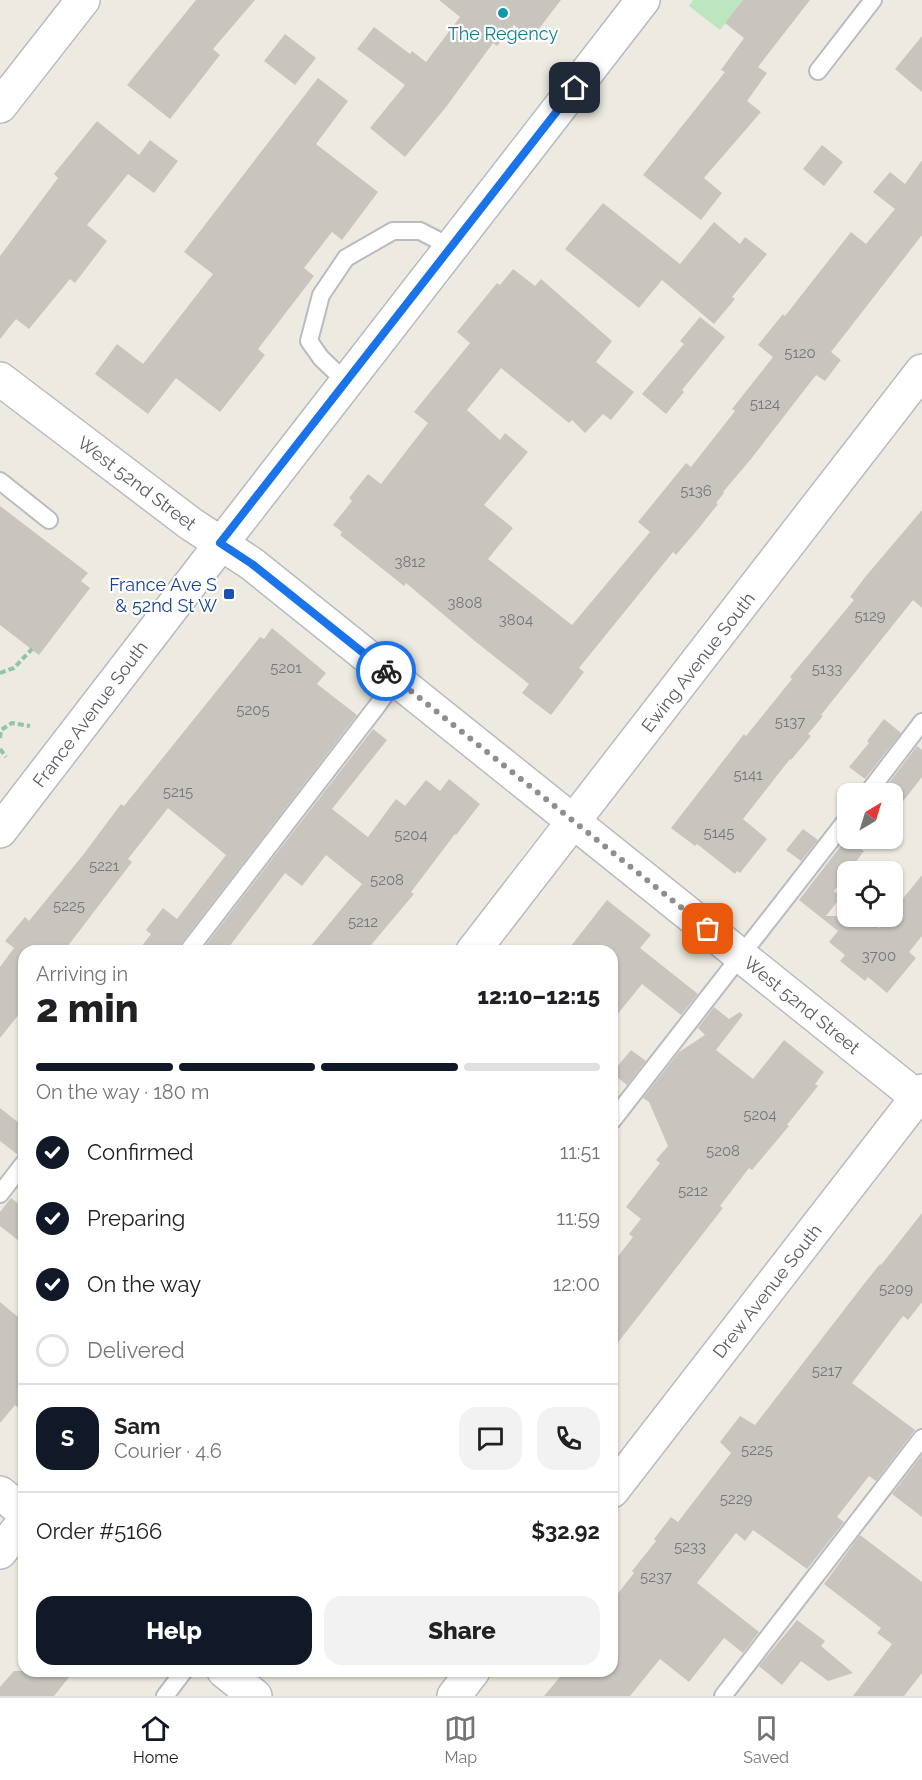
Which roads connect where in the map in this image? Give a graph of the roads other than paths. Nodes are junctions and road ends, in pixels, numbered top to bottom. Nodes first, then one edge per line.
1 (83, 0) edge
2 (643, 0) edge
3 (873, 0) edge
4 (818, 71) dead end
5 (0, 106) edge
6 (451, 247) junction
7 (922, 371) edge
8 (0, 380) edge
9 (346, 382) junction
10 (0, 481) edge
11 (49, 520) dead end
12 (220, 543) junction
13 (396, 679) junction
14 (922, 722) edge
15 (875, 783) edge
16 (574, 822) junction
17 (0, 831) edge
18 (837, 832) edge
19 (193, 945) edge
20 (478, 945) edge
21 (741, 956) junction
22 (920, 1096) edge
23 (618, 1113) edge
24 (18, 1171) edge
25 (0, 1194) edge
26 (922, 1438) edge
27 (618, 1483) edge
28 (0, 1494) edge
29 (18, 1508) edge
30 (18, 1530) edge
31 (0, 1552) edge
32 (179, 1677) edge
33 (231, 1677) edge
34 (468, 1677) edge
35 (165, 1696) edge
36 (255, 1696) edge
37 (454, 1696) edge
38 (723, 1696) edge

1 - 5 street
2 - 6 street, France Avenue South
3 - 4 lane
6 - 9 street, France Avenue South
6 - 9 lane
7 - 16 street, Ewing Avenue South
8 - 12 street, West 52nd Street
9 - 12 street, France Avenue South
10 - 11 lane
12 - 13 street, West 52nd Street
12 - 17 street, France Avenue South
13 - 16 street, West 52nd Street
13 - 19 lane
14 - 15 lane
16 - 20 street, Ewing Avenue South
16 - 21 street, West 52nd Street
18 - 21 lane
21 - 22 street, West 52nd Street
21 - 23 lane
22 - 27 street, Drew Avenue South
24 - 25 lane
26 - 38 lane
28 - 29 street
30 - 31 street
32 - 35 lane
33 - 36 street
34 - 37 street

